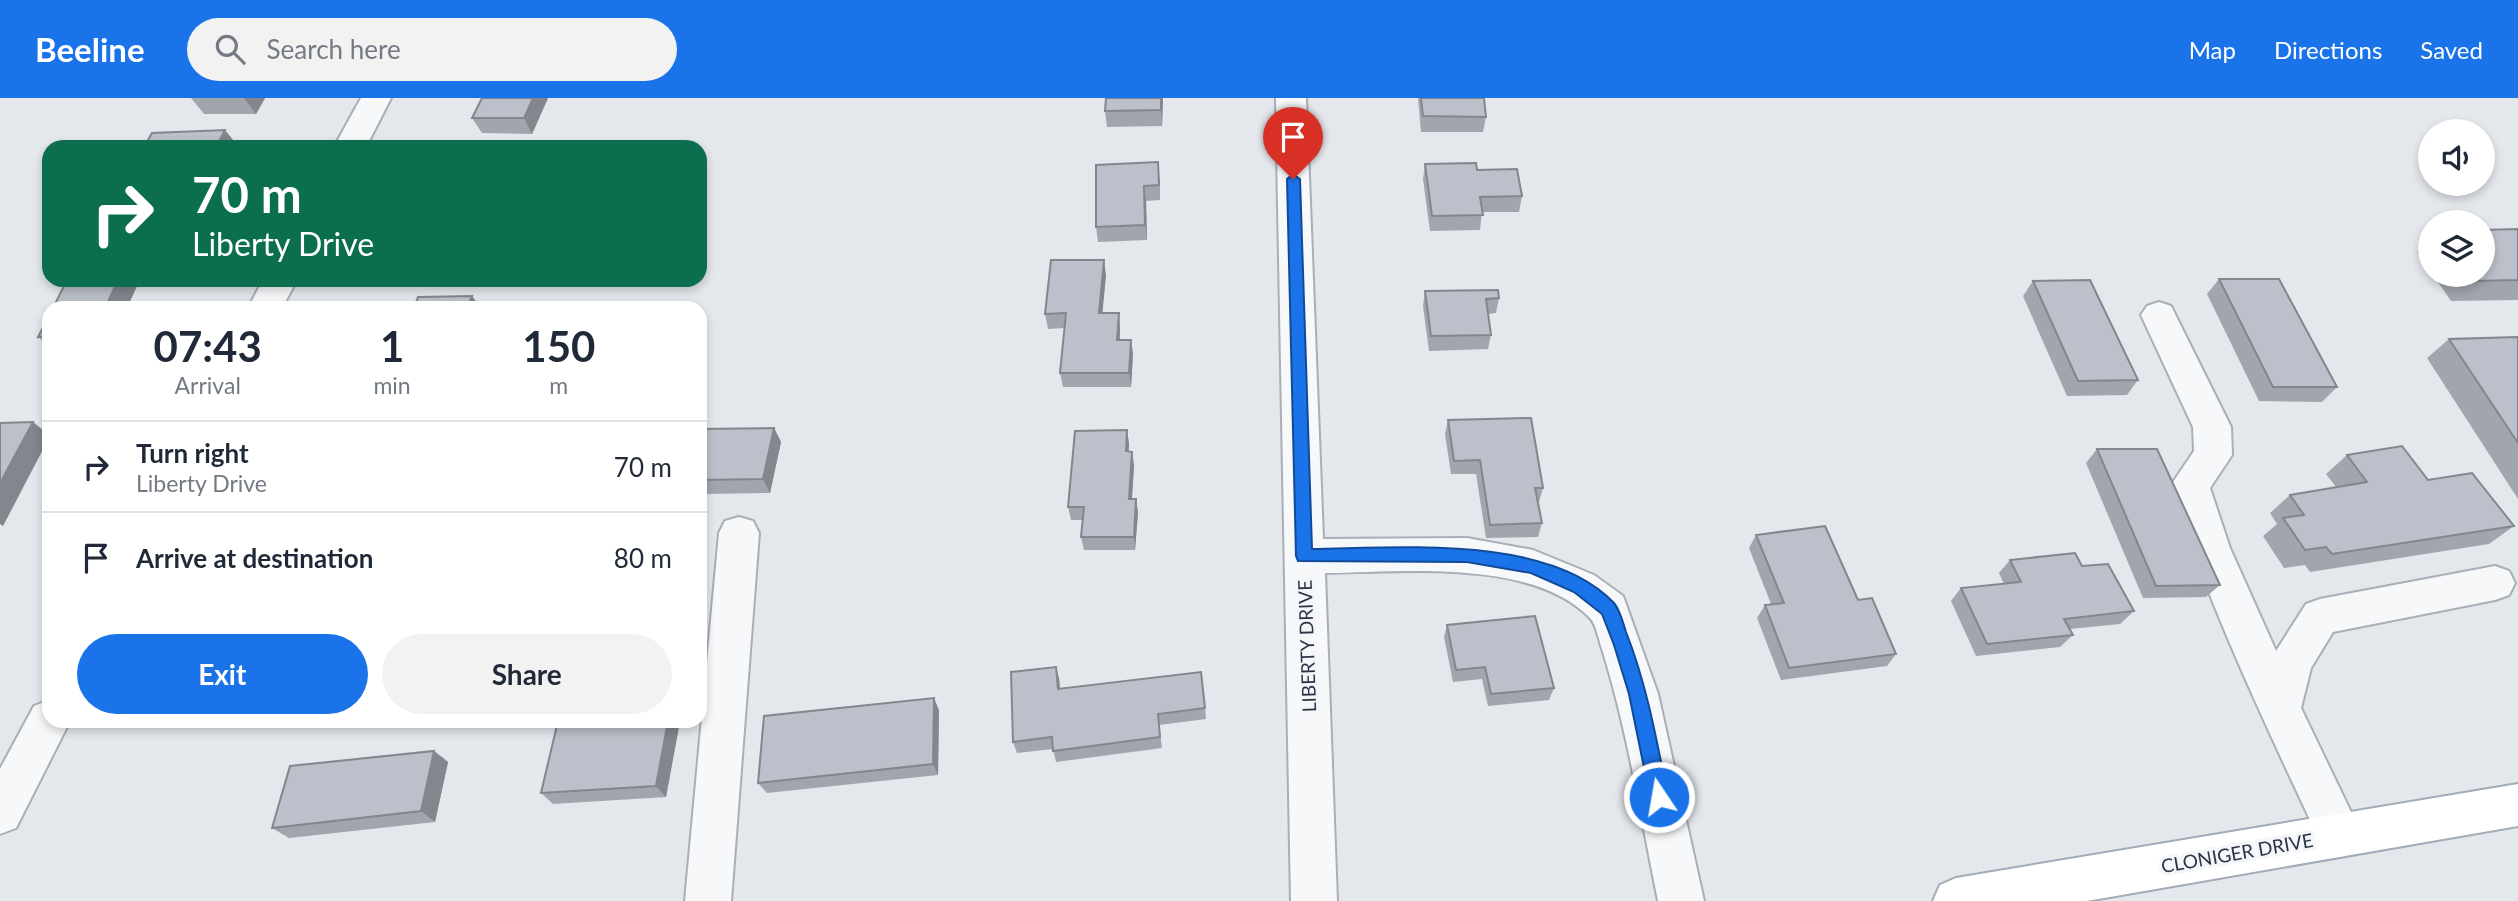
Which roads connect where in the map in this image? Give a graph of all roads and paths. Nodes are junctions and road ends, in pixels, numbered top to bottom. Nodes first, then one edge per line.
1 (376, 98) edge
2 (1291, 98) edge
3 (354, 140) edge
4 (2159, 315) dead end
5 (739, 533) dead end
6 (1304, 556) junction
7 (2495, 583) dead end
8 (2280, 709) junction
9 (45, 728) edge
10 (2518, 805) edge
11 (0, 813) edge
12 (2340, 835) junction
13 (708, 901) edge
14 (1314, 901) edge
15 (1681, 901) edge
16 (1956, 901) edge

1 - 3 street
2 - 6 street, LIBERTY DRIVE
4 - 8 street
5 - 13 street
6 - 14 street, LIBERTY DRIVE
6 - 15 street
7 - 8 street
8 - 12 street
9 - 11 street
10 - 12 main road, CLONIGER DRIVE
12 - 16 main road, CLONIGER DRIVE

